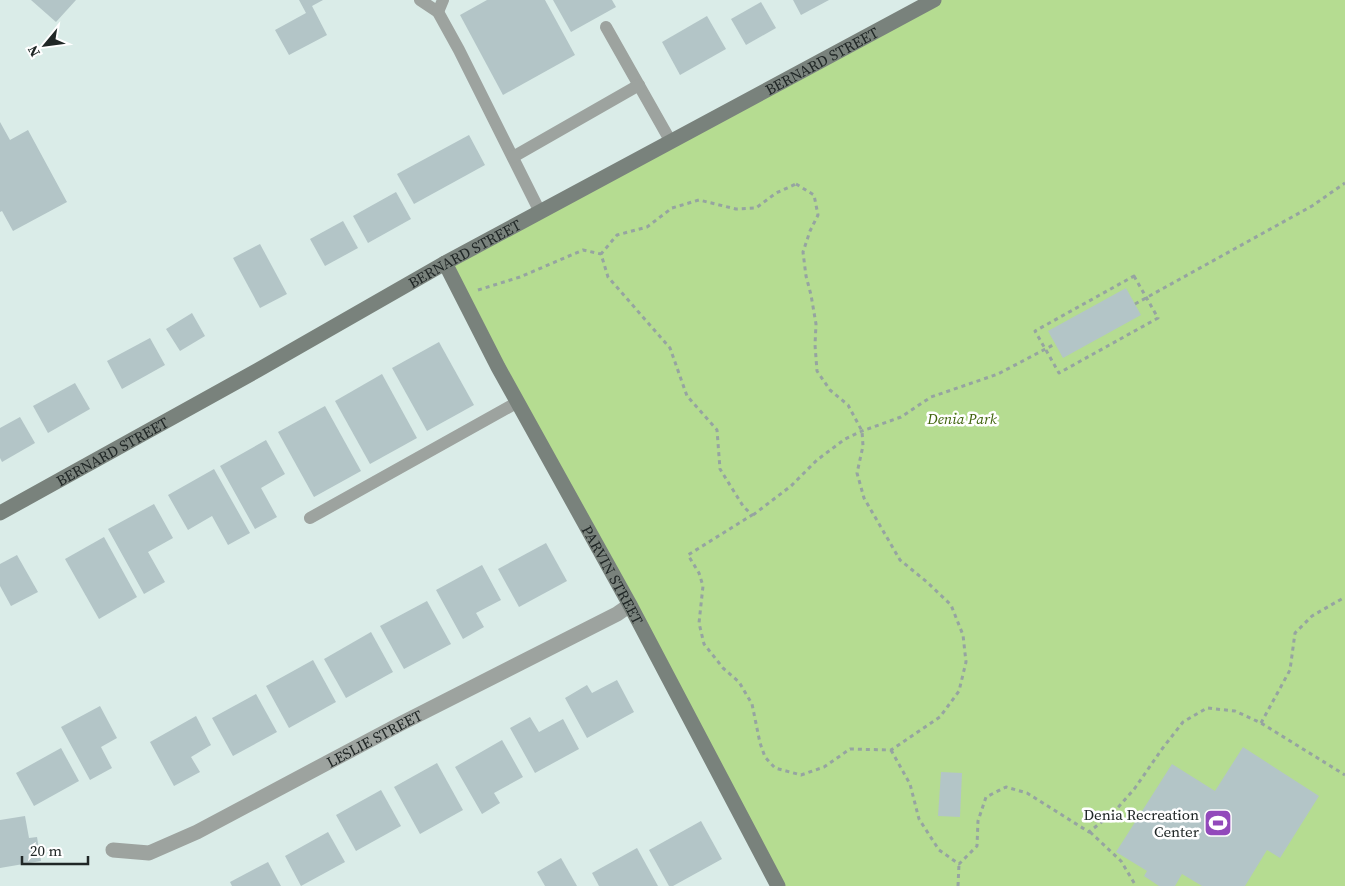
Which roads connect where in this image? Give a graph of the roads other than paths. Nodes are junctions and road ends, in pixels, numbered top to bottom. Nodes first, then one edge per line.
1 (420, 0) edge
2 (934, 0) edge
3 (440, 6) edge
4 (606, 27) dead end
5 (639, 86) junction
6 (671, 142) junction
7 (512, 157) junction
8 (540, 212) junction
9 (445, 263) junction
10 (518, 402) junction
11 (0, 513) edge
12 (310, 518) dead end
13 (630, 605) junction
14 (113, 850) dead end
15 (778, 886) edge

1 - 3 lane
2 - 6 street, BERNARD STREET
3 - 7 lane
4 - 5 lane
5 - 6 lane
5 - 7 lane
6 - 8 street, BERNARD STREET
7 - 8 lane
8 - 9 street, BERNARD STREET
9 - 10 street, PARVIN STREET
9 - 11 street, BERNARD STREET
10 - 12 lane
10 - 13 street, PARVIN STREET
13 - 14 street, LESLIE STREET
13 - 15 street, PARVIN STREET

